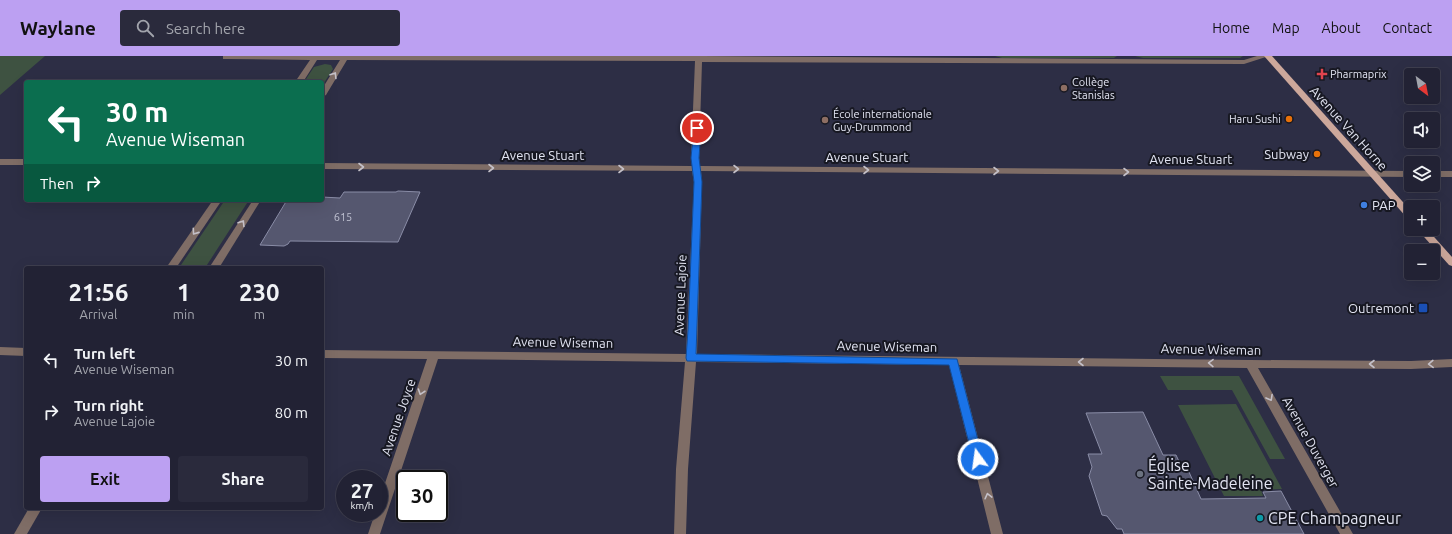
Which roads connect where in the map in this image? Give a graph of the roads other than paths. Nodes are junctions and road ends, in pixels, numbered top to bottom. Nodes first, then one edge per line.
1 (227, 56) edge
2 (1265, 56) edge
3 (1268, 56) edge
4 (316, 57) edge
5 (346, 57) edge
6 (699, 58) edge
7 (300, 80) edge
8 (324, 92) edge
9 (0, 162) edge
10 (24, 162) edge
11 (324, 166) edge
12 (697, 169) junction
13 (1373, 174) junction
14 (1404, 174) edge
15 (1440, 174) edge
16 (1452, 174) edge
17 (217, 202) edge
18 (256, 202) edge
19 (1404, 209) edge
20 (1428, 236) edge
21 (1452, 263) edge
22 (172, 266) edge
23 (215, 266) edge
24 (0, 351) edge
25 (24, 352) edge
26 (324, 354) edge
27 (434, 355) junction
28 (690, 358) junction
29 (953, 361) junction
30 (1452, 363) edge
31 (1250, 364) junction
32 (35, 510) edge
33 (20, 534) edge
34 (374, 534) edge
35 (680, 534) edge
36 (997, 534) edge
37 (1347, 534) edge

1 - 4 street
2 - 6 street
3 - 13 main road, Avenue Van Horne
4 - 5 street
4 - 7 street
5 - 6 street
8 -> 5 street
6 - 12 street, Avenue Lajoie
9 - 10 street
11 -> 12 street, Avenue Stuart
12 -> 13 street, Avenue Stuart
12 - 28 street, Avenue Lajoie
13 - 14 street, Avenue Stuart
13 - 19 main road, Avenue Van Horne
15 - 16 street
17 -> 22 street
23 -> 18 street
20 - 21 main road
24 - 25 street
26 - 27 street, Avenue Wiseman
27 - 28 street, Avenue Wiseman
27 -> 34 street, Avenue Joyce
28 - 29 street, Avenue Wiseman
28 - 35 street, Avenue Lajoie
31 -> 29 street, Avenue Wiseman
36 -> 29 street
30 -> 31 street, Avenue Wiseman
31 -> 37 street, Avenue Duverger
32 - 33 street

